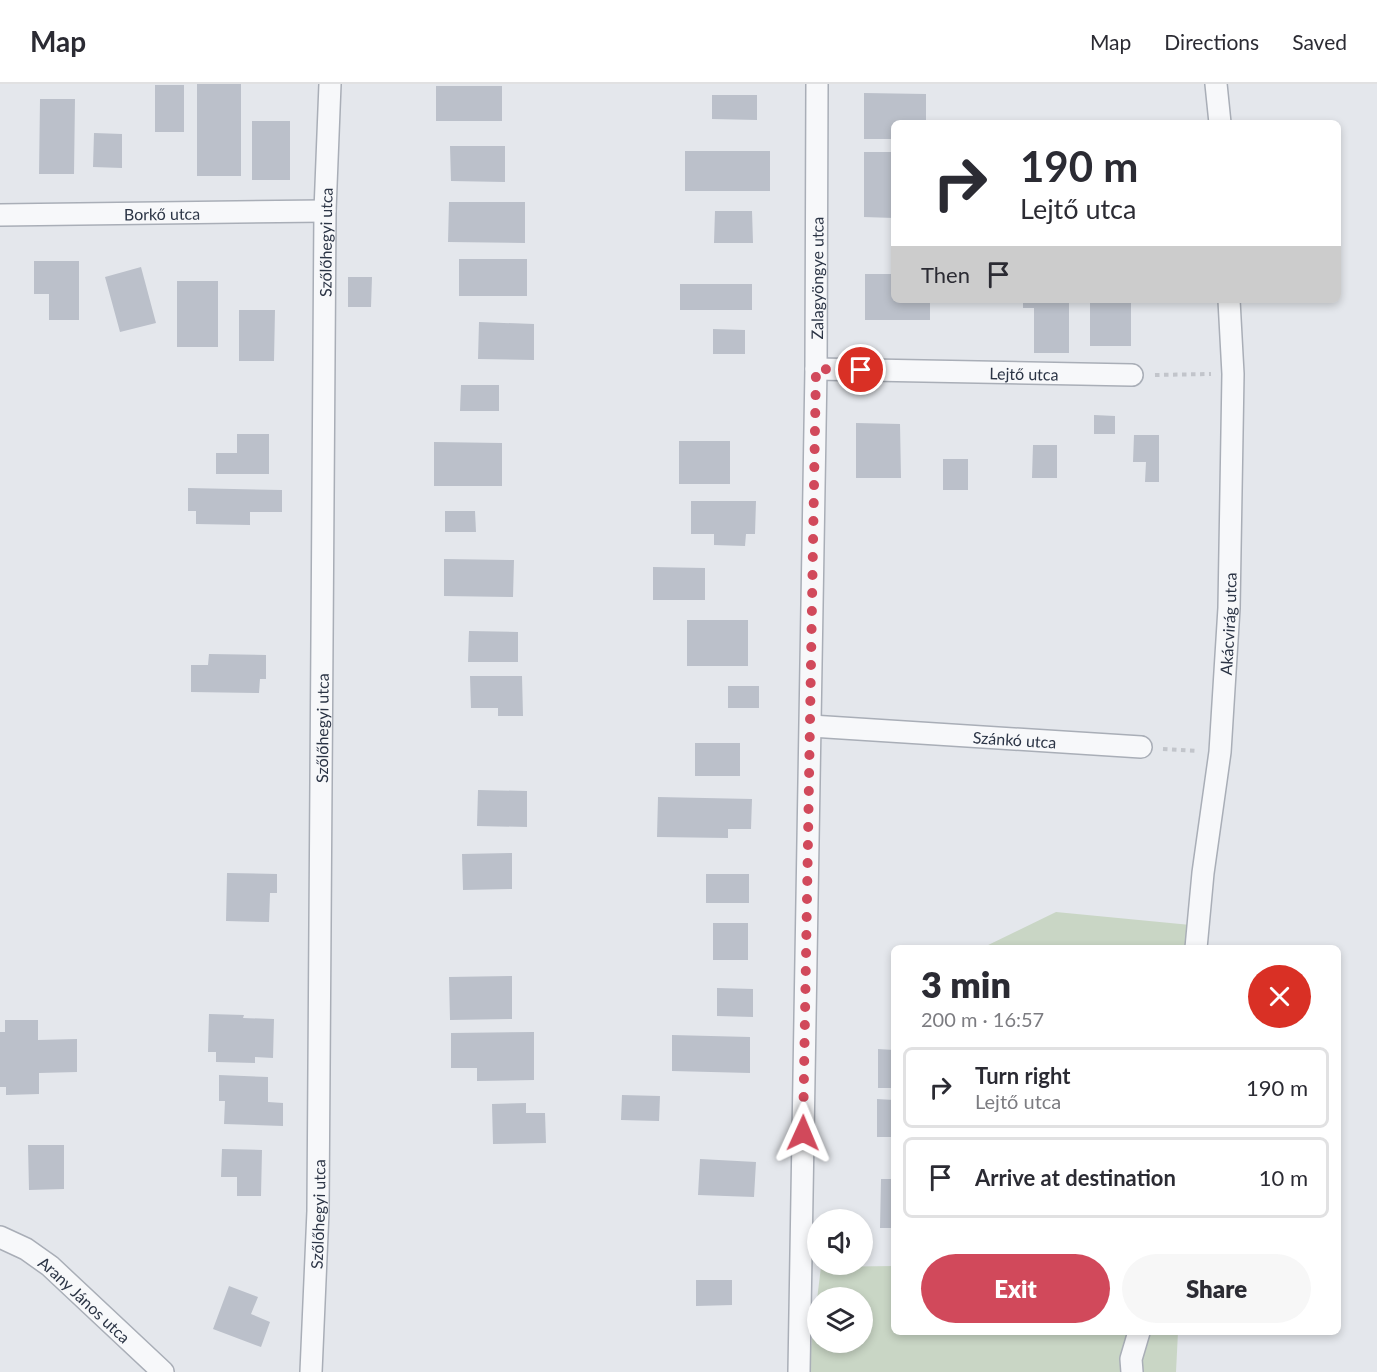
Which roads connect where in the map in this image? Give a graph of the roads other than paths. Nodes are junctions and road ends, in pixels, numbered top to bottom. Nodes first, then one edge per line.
1 (330, 84) edge
2 (817, 84) edge
3 (1216, 84) edge
4 (1220, 120) edge
5 (325, 211) junction
6 (0, 215) edge
7 (1229, 303) edge
8 (816, 369) junction
9 (1132, 375) road end
10 (810, 726) junction
11 (1141, 747) road end
12 (1196, 945) edge
13 (0, 1237) edge
14 (1138, 1335) edge
15 (163, 1372) edge
16 (312, 1372) edge
17 (799, 1372) edge
18 (1132, 1372) edge

1 - 5 street, Szőlőhegyi utca
2 - 8 street, Zalagyöngye utca
3 - 4 street
5 - 6 street, Borkő utca
5 - 16 street, Szőlőhegyi utca
7 - 12 street, Akácvirág utca
8 - 9 street, Lejtő utca
8 - 10 street, Zalagyöngye utca
10 - 11 street, Szánkó utca
10 - 17 street, Zalagyöngye utca
13 - 15 street, Arany János utca
14 - 18 street

